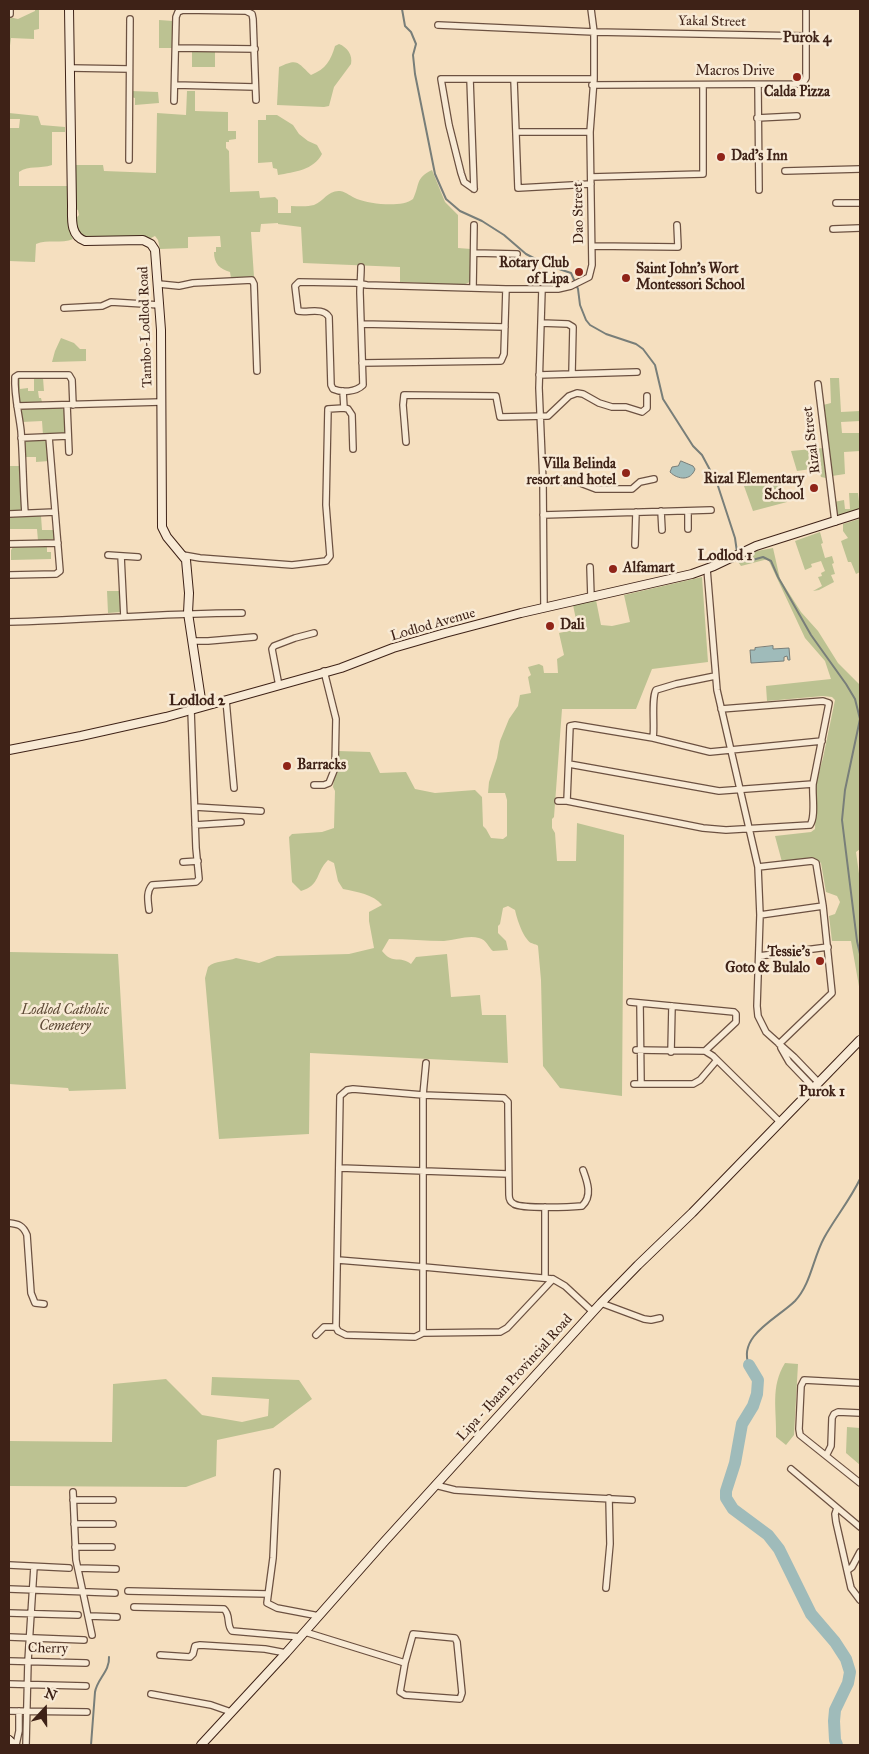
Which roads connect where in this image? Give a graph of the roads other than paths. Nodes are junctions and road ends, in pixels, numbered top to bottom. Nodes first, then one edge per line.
1 (69, 9) edge
2 (590, 9) edge
3 (806, 9) edge
4 (229, 10) edge
5 (130, 19) dead end
6 (438, 25) dead end
7 (594, 32) junction
8 (806, 36) junction
9 (176, 48) junction
10 (255, 49) junction
11 (70, 68) junction
12 (129, 69) junction
13 (470, 79) junction
14 (514, 80) junction
15 (593, 82) junction
16 (175, 85) junction
17 (703, 85) junction
18 (758, 85) junction
19 (255, 87) junction
20 (256, 100) dead end
21 (174, 101) dead end
22 (797, 116) dead end
23 (757, 118) junction
24 (516, 132) junction
25 (590, 132) junction
26 (129, 160) dead end
27 (860, 169) edge
28 (785, 172) dead end
29 (591, 177) junction
30 (591, 184) junction
31 (759, 190) dead end
32 (836, 203) dead end
33 (860, 203) edge
34 (474, 225) dead end
35 (677, 225) dead end
36 (860, 228) edge
37 (833, 229) dead end
38 (592, 246) junction
39 (474, 253) junction
40 (517, 254) dead end
41 (361, 266) dead end
42 (361, 283) junction
43 (159, 284) junction
44 (473, 288) junction
45 (506, 289) junction
46 (542, 289) junction
47 (160, 305) junction
48 (64, 308) dead end
49 (541, 323) junction
50 (361, 324) junction
51 (505, 327) junction
52 (362, 363) junction
53 (257, 371) dead end
54 (637, 372) dead end
55 (572, 373) junction
56 (539, 375) junction
57 (818, 384) dead end
58 (343, 391) junction
59 (647, 396) dead end
60 (161, 402) junction
61 (70, 405) junction
62 (18, 406) junction
63 (344, 408) junction
64 (541, 416) junction
65 (68, 436) junction
66 (49, 437) junction
67 (21, 438) junction
68 (406, 442) dead end
69 (353, 449) dead end
70 (69, 452) dead end
71 (654, 479) dead end
72 (543, 482) junction
73 (711, 510) dead end
74 (661, 511) junction
75 (688, 511) junction
76 (55, 512) junction
77 (636, 512) junction
78 (25, 513) junction
79 (860, 513) edge
80 (9, 514) edge
81 (544, 515) junction
82 (835, 522) junction
83 (688, 528) dead end
84 (662, 530) dead end
85 (9, 544) edge
86 (58, 544) junction
87 (635, 545) dead end
88 (183, 555) junction
89 (108, 556) dead end
90 (121, 556) junction
91 (138, 558) dead end
92 (590, 567) dead end
93 (706, 569) junction
94 (9, 575) edge
95 (591, 598) junction
96 (544, 608) junction
97 (188, 613) junction
98 (242, 613) dead end
99 (124, 617) junction
100 (9, 622) edge
101 (314, 633) dead end
102 (254, 636) dead end
103 (192, 642) junction
104 (324, 671) junction
105 (715, 676) junction
106 (279, 686) junction
107 (226, 700) junction
108 (202, 706) junction
109 (721, 709) junction
110 (191, 710) junction
111 (653, 738) junction
112 (822, 741) junction
113 (9, 750) edge
114 (732, 751) junction
115 (569, 764) junction
116 (813, 784) junction
117 (314, 785) dead end
118 (234, 788) dead end
119 (741, 790) junction
120 (558, 801) dead end
121 (567, 801) junction
122 (195, 807) junction
123 (261, 811) dead end
124 (241, 822) dead end
125 (196, 825) junction
126 (750, 829) junction
127 (198, 861) junction
128 (183, 862) dead end
129 (758, 867) junction
130 (823, 906) junction
131 (149, 910) dead end
132 (760, 915) junction
133 (828, 947) junction
134 (759, 956) junction
135 (630, 1002) dead end
136 (640, 1003) junction
137 (672, 1006) junction
138 (860, 1040) edge
139 (779, 1044) junction
140 (638, 1050) junction
141 (705, 1051) junction
142 (671, 1052) junction
143 (717, 1060) junction
144 (426, 1063) dead end
145 (816, 1085) junction
146 (423, 1095) junction
147 (780, 1122) junction
148 (340, 1168) junction
149 (424, 1170) junction
150 (583, 1170) dead end
151 (508, 1174) junction
152 (545, 1207) junction
153 (9, 1223) edge
154 (338, 1260) junction
155 (424, 1267) junction
156 (546, 1278) junction
157 (553, 1279) junction
158 (601, 1303) junction
159 (44, 1304) dead end
160 (593, 1312) junction
161 (660, 1318) dead end
162 (336, 1327) junction
163 (423, 1333) junction
164 (316, 1335) dead end
165 (860, 1383) edge
166 (860, 1413) edge
167 (826, 1454) junction
168 (791, 1469) dead end
169 (277, 1472) dead end
170 (860, 1483) edge
171 (435, 1485) junction
172 (73, 1492) dead end
173 (609, 1498) junction
174 (73, 1500) junction
175 (113, 1500) dead end
176 (632, 1500) dead end
177 (837, 1508) junction
178 (74, 1524) junction
179 (113, 1524) dead end
180 (860, 1527) edge
181 (75, 1547) junction
182 (112, 1547) dead end
183 (860, 1552) edge
184 (9, 1565) edge
185 (34, 1567) junction
186 (70, 1568) dead end
187 (78, 1568) junction
188 (116, 1570) dead end
189 (848, 1570) junction
190 (606, 1588) dead end
191 (9, 1589) edge
192 (33, 1591) junction
193 (83, 1591) junction
194 (128, 1591) dead end
195 (116, 1593) dead end
196 (268, 1594) junction
197 (860, 1600) edge
198 (134, 1607) dead end
199 (9, 1613) edge
200 (31, 1614) junction
201 (78, 1616) dead end
202 (89, 1616) junction
203 (320, 1616) junction
204 (117, 1617) dead end
205 (303, 1634) junction
206 (92, 1635) dead end
207 (9, 1637) edge
208 (29, 1638) junction
209 (84, 1640) dead end
210 (286, 1653) junction
211 (160, 1655) dead end
212 (9, 1661) edge
213 (28, 1662) junction
214 (86, 1663) dead end
215 (405, 1663) junction
216 (9, 1684) edge
217 (28, 1684) junction
218 (86, 1686) dead end
219 (151, 1694) dead end
220 (9, 1711) edge
221 (19, 1711) junction
222 (27, 1711) junction
223 (87, 1712) dead end
224 (231, 1712) junction
225 (9, 1740) edge
226 (15, 1745) edge
227 (26, 1745) edge
228 (201, 1745) edge

1 - 11 main road, Tambo-Lodlod Road
2 - 7 street, Dao Street
3 - 8 street, Macros Drive
4 - 9 street
4 - 10 street
5 - 12 street
6 - 7 street, Yakal Street
7 - 8 street, Yakal Street
7 - 15 street, Dao Street
8 - 18 street, Macros Drive
9 - 10 street
9 - 16 street
10 - 19 street
11 - 12 street
11 - 43 main road, Tambo-Lodlod Road
12 - 26 street
13 - 13 street, Macros Drive
13 - 14 street, Macros Drive
14 - 15 street, Macros Drive
14 - 24 street
15 - 17 street, Macros Drive
15 - 25 street, Dao Street
16 - 19 street
16 - 21 street
17 - 18 street, Macros Drive
17 - 29 street
18 - 23 street
19 - 20 street
22 - 23 street
23 - 31 street
24 - 25 street
24 - 30 street
25 - 29 street, Dao Street
27 - 28 street
29 - 30 street, Dao Street
30 - 38 street, Dao Street
32 - 33 street
34 - 39 street
35 - 38 street
36 - 37 street
38 - 46 street, Dao Street
39 - 40 street
39 - 44 street
41 - 42 street
42 - 44 street, Dao Street
42 - 50 street
42 - 58 street, Dao Street
43 - 47 main road, Tambo-Lodlod Road
43 - 53 street
44 - 45 street, Dao Street
45 - 46 street, Dao Street
45 - 51 street
46 - 49 street
47 - 48 street
47 - 60 main road, Tambo-Lodlod Road
49 - 55 street
49 - 56 street
50 - 51 street
50 - 52 street
51 - 52 street
52 - 58 street
54 - 55 street
55 - 56 street
56 - 64 street
57 - 82 street, Rizal Street
58 - 63 street
59 - 64 street
60 - 61 street
60 - 88 main road, Tambo-Lodlod Road
61 - 62 street
61 - 62 street
61 - 65 street
62 - 67 street
63 - 69 street
63 - 88 street
64 - 68 street
64 - 72 street
65 - 66 street
65 - 70 street
66 - 67 street
66 - 76 street
67 - 78 street
71 - 72 street
72 - 81 street
73 - 75 street
74 - 75 street
74 - 77 street
74 - 84 street
75 - 83 street
76 - 78 street
76 - 86 street
77 - 81 street
77 - 87 street
78 - 80 street
79 - 82 main road, Lodlod Avenue
81 - 96 street
82 - 93 main road, Lodlod Avenue
85 - 86 street
86 - 94 street
88 - 97 main road
89 - 90 street
90 - 91 street
90 - 99 street
92 - 95 street
93 - 95 main road, Lodlod Avenue
93 - 105 street
95 - 96 main road, Lodlod Avenue
96 - 104 main road, Lodlod Avenue
97 - 98 street
97 - 99 street
97 - 103 main road
99 - 100 street
101 - 106 street
102 - 103 street
103 - 108 main road
104 - 106 main road, Lodlod Avenue
104 - 117 street
105 - 109 street
105 - 111 street
106 - 107 main road, Lodlod Avenue
107 - 108 main road, Lodlod Avenue
107 - 118 street
108 - 110 main road, Lodlod Avenue
109 - 112 street
109 - 114 street
110 - 113 main road, Lodlod Avenue
110 - 122 street
111 - 114 street
111 - 115 street
112 - 114 street
112 - 116 street
114 - 119 street
115 - 119 street
115 - 121 street
116 - 119 street
116 - 126 street
119 - 126 street
120 - 121 street
121 - 126 street
122 - 123 street
122 - 125 street
124 - 125 street
125 - 127 street
126 - 129 street
127 - 128 street
127 - 131 street
129 - 130 street
129 - 132 street
130 - 132 street
130 - 133 street
132 - 134 street
133 - 134 street
133 - 139 street
134 - 139 street
135 - 136 street
136 - 137 street
136 - 140 street
137 - 141 street
137 - 142 street
138 - 145 main road, Lipa - Ibaan Provincial Road
139 - 145 street
140 - 142 street
140 - 143 street
141 - 142 street
141 - 143 street
143 - 147 street
144 - 146 street
145 - 147 main road, Lipa - Ibaan Provincial Road
146 - 148 street
146 - 149 street
146 - 151 street
147 - 158 main road, Lipa - Ibaan Provincial Road
148 - 149 street
148 - 154 street
149 - 151 street
149 - 155 street
150 - 152 street
151 - 152 street
152 - 156 street
153 - 159 street
154 - 155 street
154 - 162 street
155 - 156 street
155 - 163 street
156 - 157 street
157 - 160 street
157 - 163 street
158 - 160 main road, Lipa - Ibaan Provincial Road
158 - 161 street
160 - 171 main road, Lipa - Ibaan Provincial Road
162 - 163 street
162 - 164 street
165 - 167 street
166 - 167 street
167 - 170 street
168 - 177 street
169 - 196 street
171 - 173 street
171 - 203 main road, Lipa - Ibaan Provincial Road
172 - 174 street
173 - 176 street
173 - 190 street
174 - 175 street
174 - 178 street
177 - 180 street
177 - 189 street
178 - 179 street
178 - 181 street
181 - 182 street
181 - 187 street
183 - 189 street
184 - 185 street
185 - 186 street
185 - 192 street
187 - 188 street
187 - 193 street
189 - 197 street
191 - 192 street
192 - 193 street
192 - 200 street
193 - 195 street
193 - 202 street
194 - 196 street
196 - 203 street
198 - 205 street
199 - 200 street
200 - 201 street
200 - 208 street
202 - 204 street
202 - 206 street
203 - 205 main road, Lipa - Ibaan Provincial Road
205 - 210 main road, Lipa - Ibaan Provincial Road
205 - 215 street
207 - 208 street
208 - 209 street
208 - 213 street
210 - 211 street
210 - 224 main road, Lipa - Ibaan Provincial Road
212 - 213 street, Cherry
213 - 214 street, Cherry
213 - 217 street
215 - 215 street
216 - 217 street
217 - 218 street
217 - 222 street
219 - 224 street
220 - 221 street
221 - 222 street
221 - 226 street
222 - 223 street
222 - 227 street
224 - 228 main road, Lipa - Ibaan Provincial Road
225 - 226 main road

